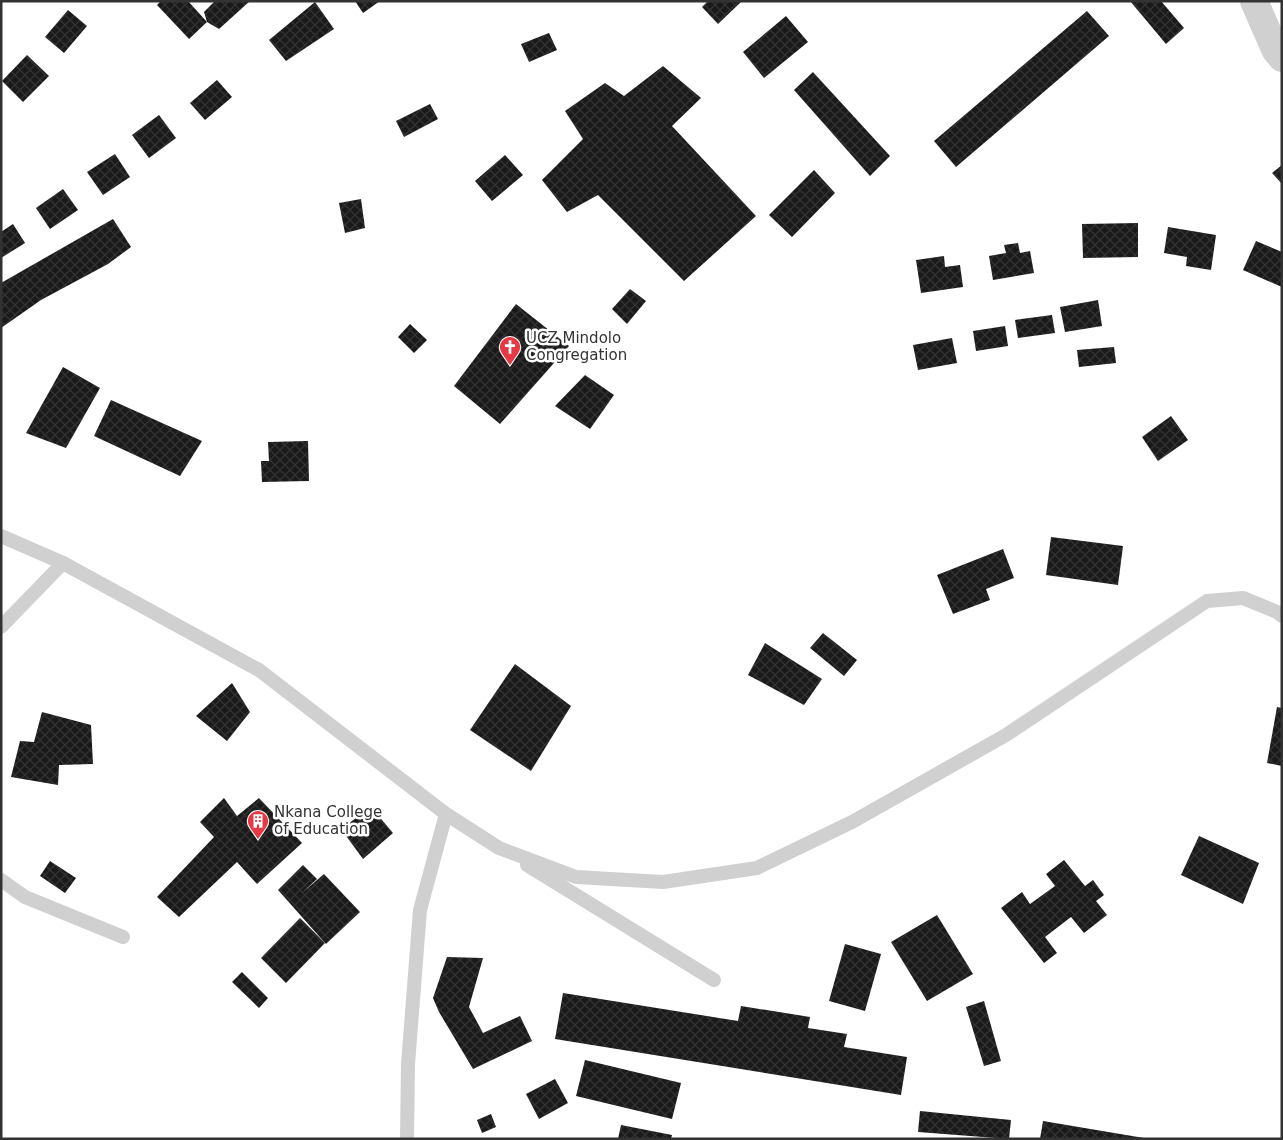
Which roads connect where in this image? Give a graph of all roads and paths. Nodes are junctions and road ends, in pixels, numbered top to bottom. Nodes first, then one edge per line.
1 (1254, 1) edge
2 (1282, 58) edge
3 (1, 536) edge
4 (63, 563) junction
5 (1282, 616) edge
6 (1, 627) edge
7 (446, 814) junction
8 (500, 848) junction
9 (1, 880) edge
10 (124, 937) dead end
11 (714, 980) dead end
12 (407, 1139) edge

1 - 2 street
3 - 4 lane
4 - 6 lane
4 - 7 lane
5 - 8 lane
7 - 8 lane
7 - 12 lane
8 - 11 lane
9 - 10 lane

